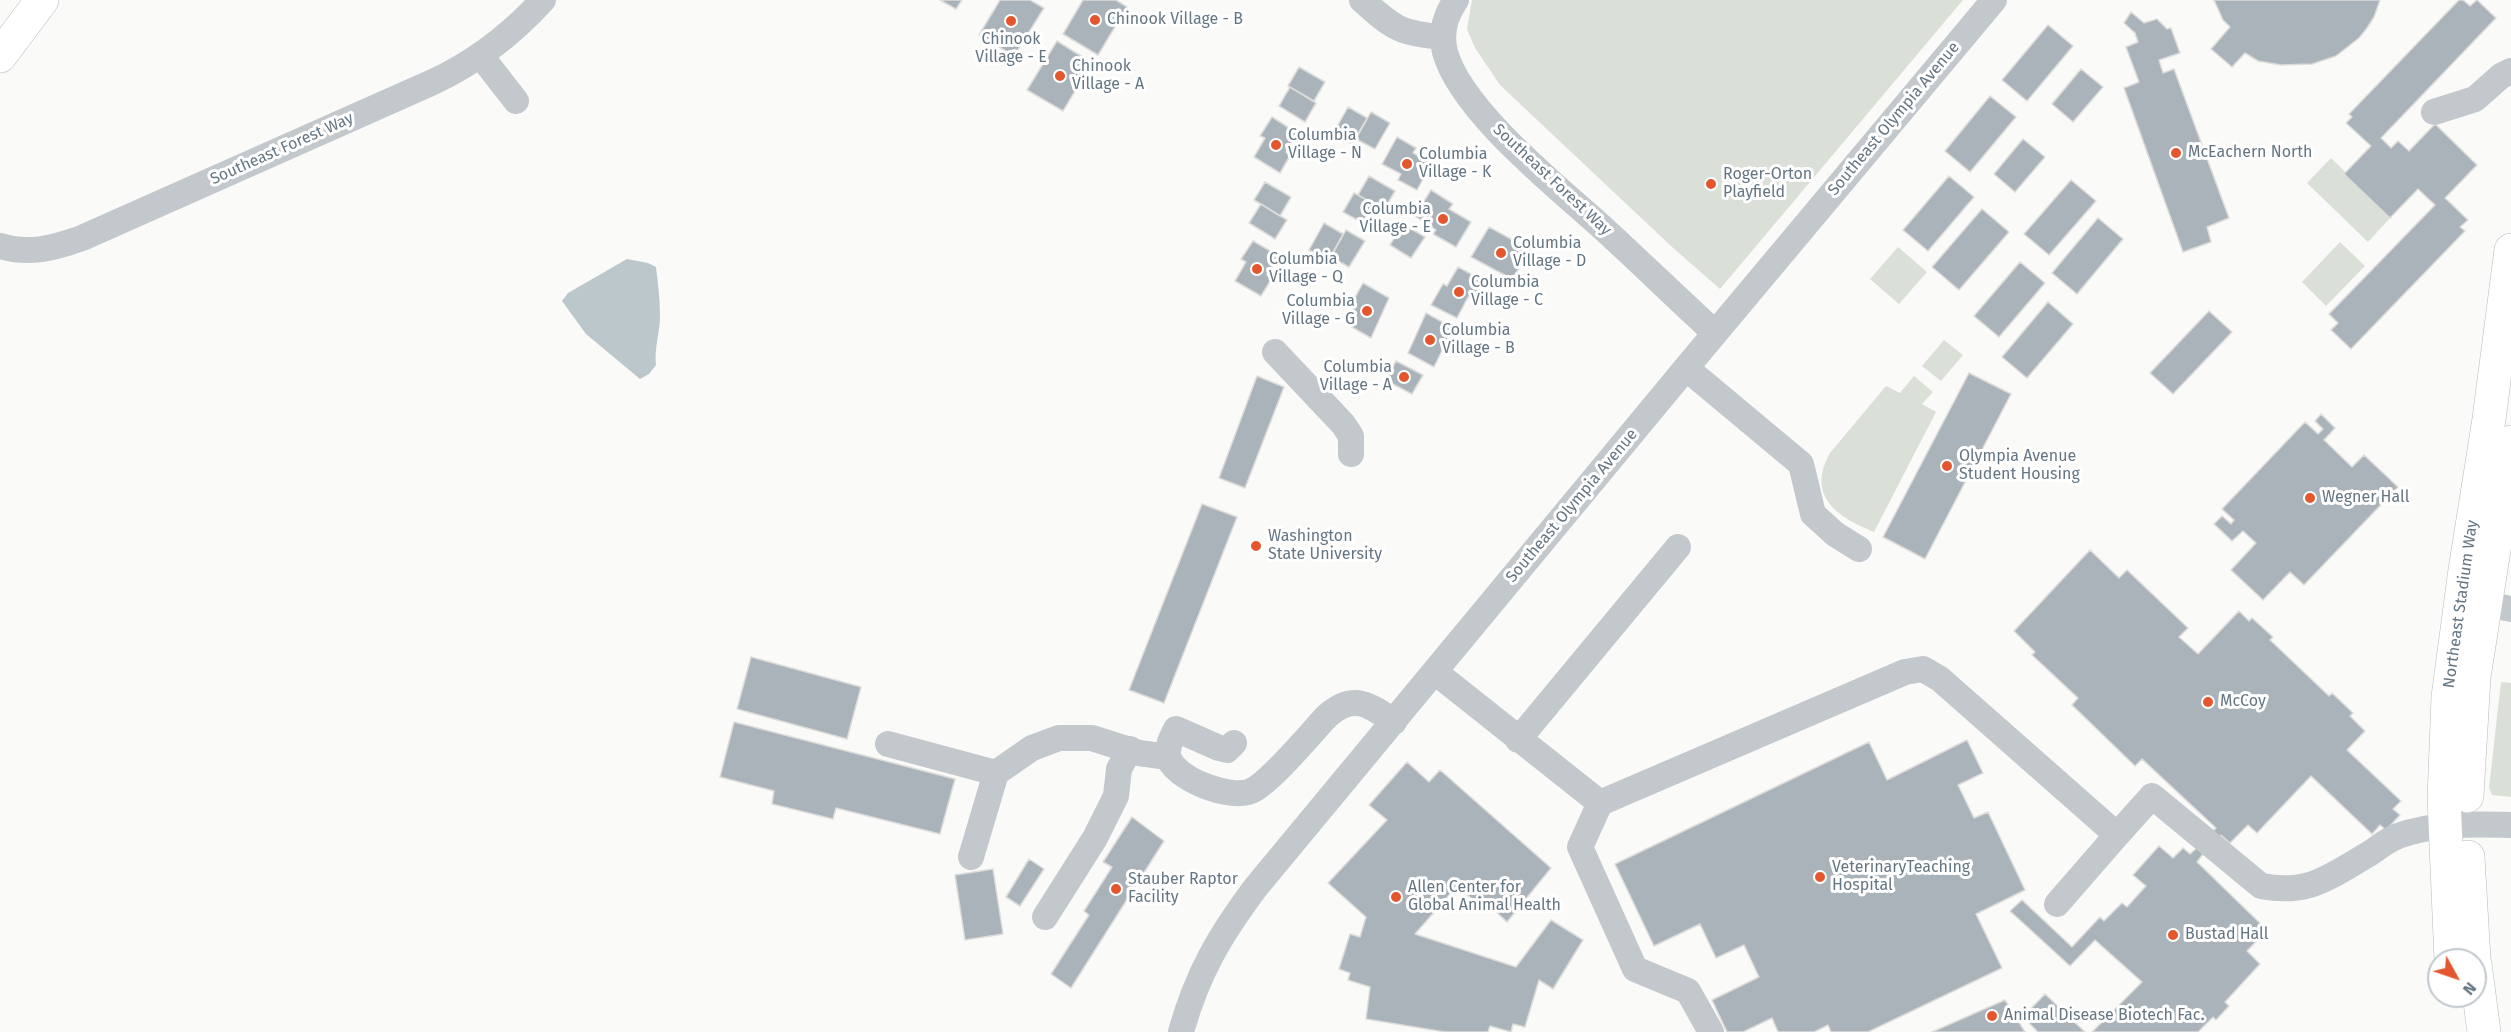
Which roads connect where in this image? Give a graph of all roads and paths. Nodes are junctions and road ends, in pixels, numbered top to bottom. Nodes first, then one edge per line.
1 (42, 0) edge
2 (543, 0) edge
3 (1362, 0) edge
4 (1456, 0) edge
5 (1994, 0) edge
6 (1443, 37) junction
7 (0, 56) edge
8 (482, 56) junction
9 (2511, 71) edge
10 (516, 101) dead end
11 (2434, 112) dead end
12 (0, 246) edge
13 (2511, 250) edge
14 (1715, 333) junction
15 (1275, 352) dead end
16 (1686, 368) junction
17 (2511, 441) edge
18 (1351, 454) dead end
19 (1678, 547) dead end
20 (1859, 549) dead end
21 (2503, 609) edge
22 (1435, 672) junction
23 (1394, 722) junction
24 (1518, 740) junction
25 (1234, 742) dead end
26 (888, 744) dead end
27 (1130, 749) junction
28 (1168, 757) junction
29 (996, 773) junction
30 (1600, 803) junction
31 (2457, 825) junction
32 (2511, 825) edge
33 (2117, 835) junction
34 (971, 857) dead end
35 (2057, 904) dead end
36 (1045, 917) dead end
37 (2452, 948) edge
38 (2474, 948) edge
39 (2459, 1008) edge
40 (2481, 1008) edge
41 (1181, 1032) edge
42 (1712, 1032) edge
43 (2462, 1032) edge
44 (2484, 1032) edge

1 - 7 main road
2 - 8 street, Southeast Forest Way
3 - 6 street
4 - 6 street
5 - 14 street, Southeast Olympia Avenue
6 - 14 street, Southeast Forest Way
8 - 10 street
8 - 12 street, Southeast Forest Way
9 - 11 street
13 - 31 main road, Northeast Stadium Way
14 - 16 street, Southeast Olympia Avenue
15 - 18 street
16 - 20 street
16 - 22 street, Southeast Olympia Avenue
17 - 21 main road, Northeast Stadium Way
19 - 24 street
21 - 31 main road, Northeast Stadium Way
22 - 23 street, Southeast Olympia Avenue
22 - 24 street
23 - 28 street
23 - 41 street, Southeast Olympia Avenue
24 - 30 street
25 - 28 street
26 - 29 street
27 - 28 street
27 - 29 street
27 - 36 street
29 - 34 street
30 - 33 street
30 - 42 street
31 - 32 street
31 - 33 street
31 - 37 main road, Northeast Stadium Way
31 - 38 main road, Northeast Stadium Way
33 - 35 street
39 - 43 main road
40 - 44 main road, Northeast Stadium Way

